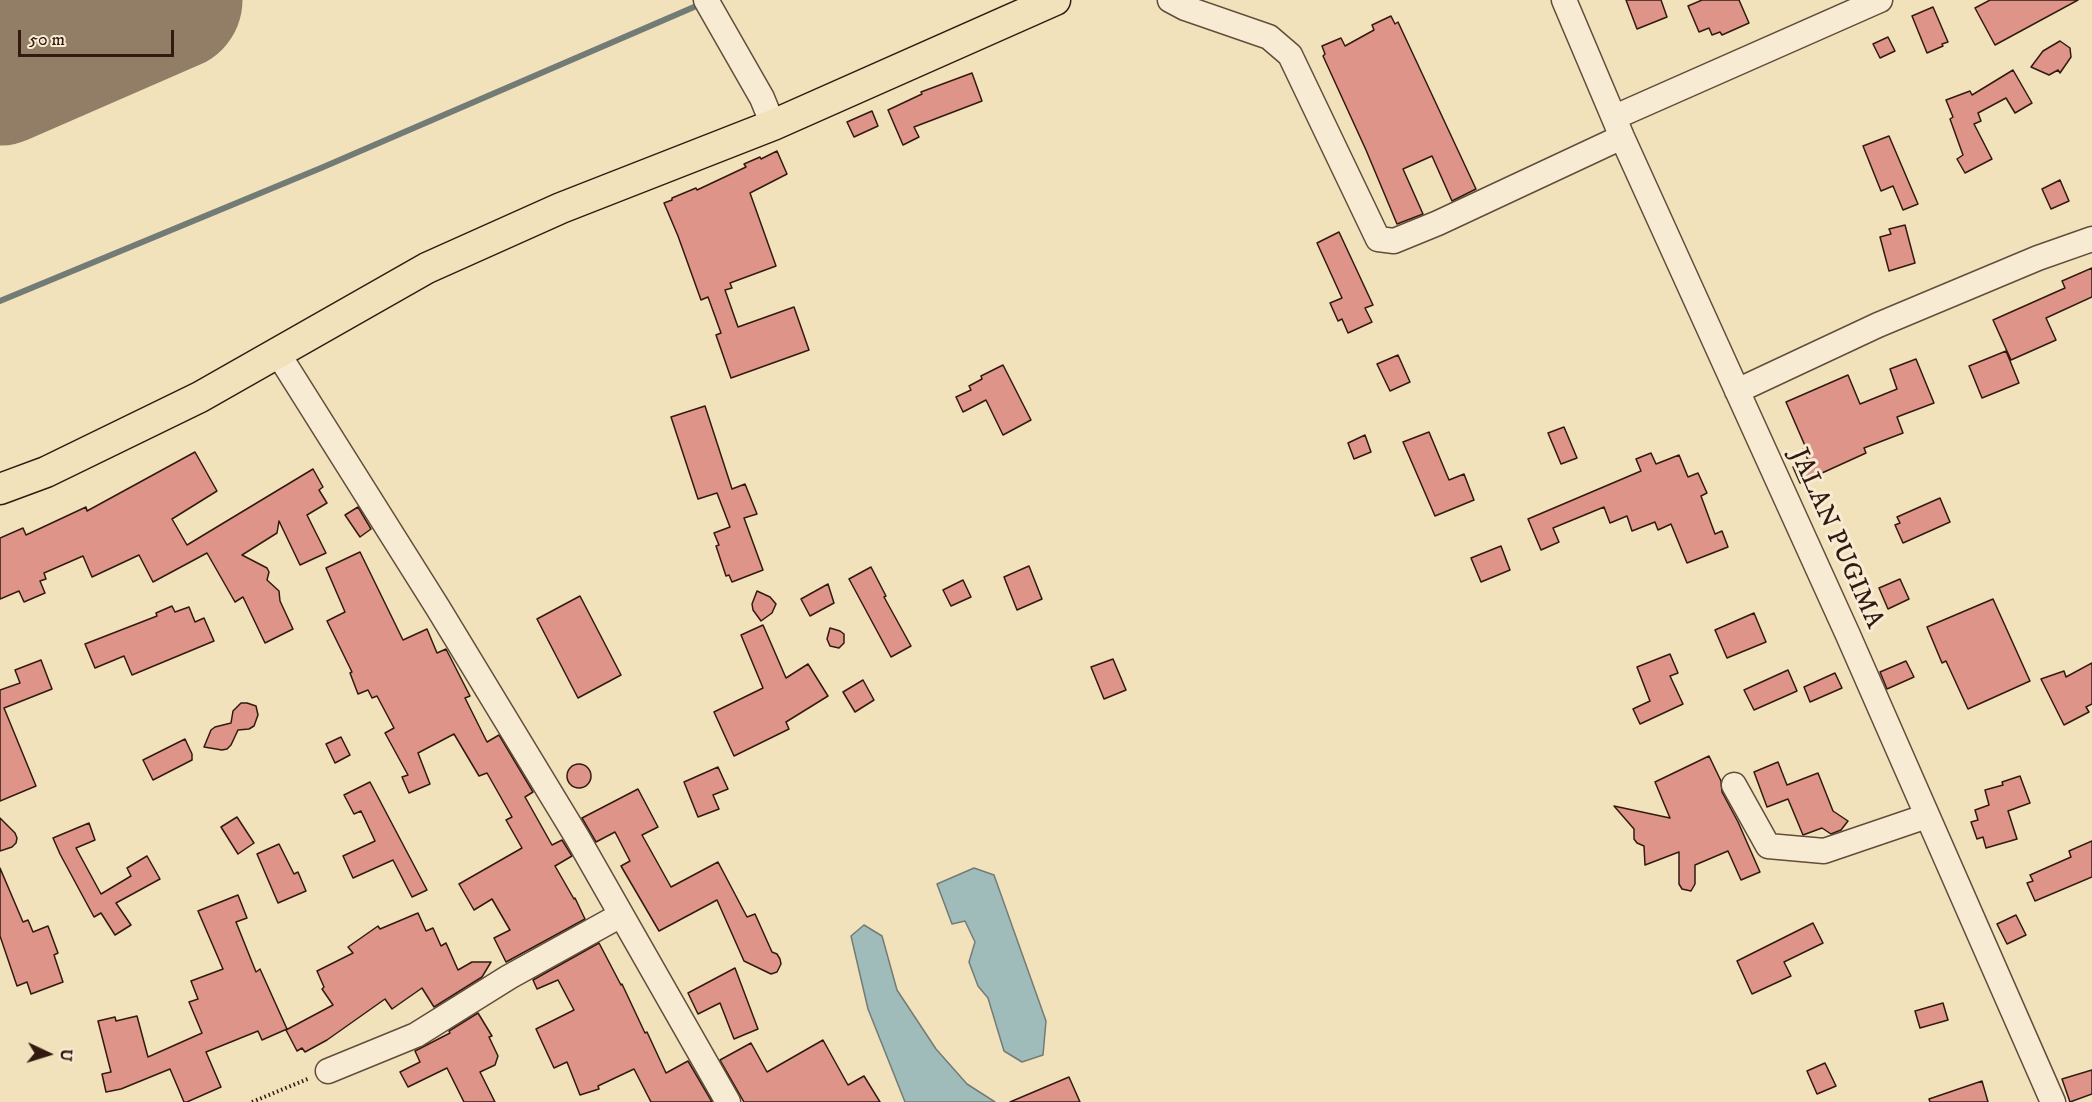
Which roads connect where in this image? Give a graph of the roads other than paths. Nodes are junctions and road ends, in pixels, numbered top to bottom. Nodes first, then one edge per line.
1 (1055, 0) edge
2 (1170, 0) edge
3 (1564, 0) edge
4 (1880, 0) edge
5 (708, 5) edge
6 (772, 125) junction
7 (1619, 127) junction
8 (2092, 239) edge
9 (277, 352) junction
10 (1737, 391) junction
11 (0, 489) edge
12 (1734, 785) dead end
13 (1927, 816) junction
14 (621, 915) junction
15 (328, 1071) road end
16 (728, 1102) edge
17 (2053, 1102) edge

1 - 6 main road
2 - 7 street
3 - 7 street, JALAN PUGIMA
4 - 7 street
5 - 6 street
6 - 9 main road
7 - 10 street, JALAN PUGIMA
8 - 10 street
9 - 11 main road
9 - 14 street
10 - 13 street, JALAN PUGIMA
12 - 13 street
13 - 17 street, JALAN PUGIMA
14 - 15 street
14 - 16 street

